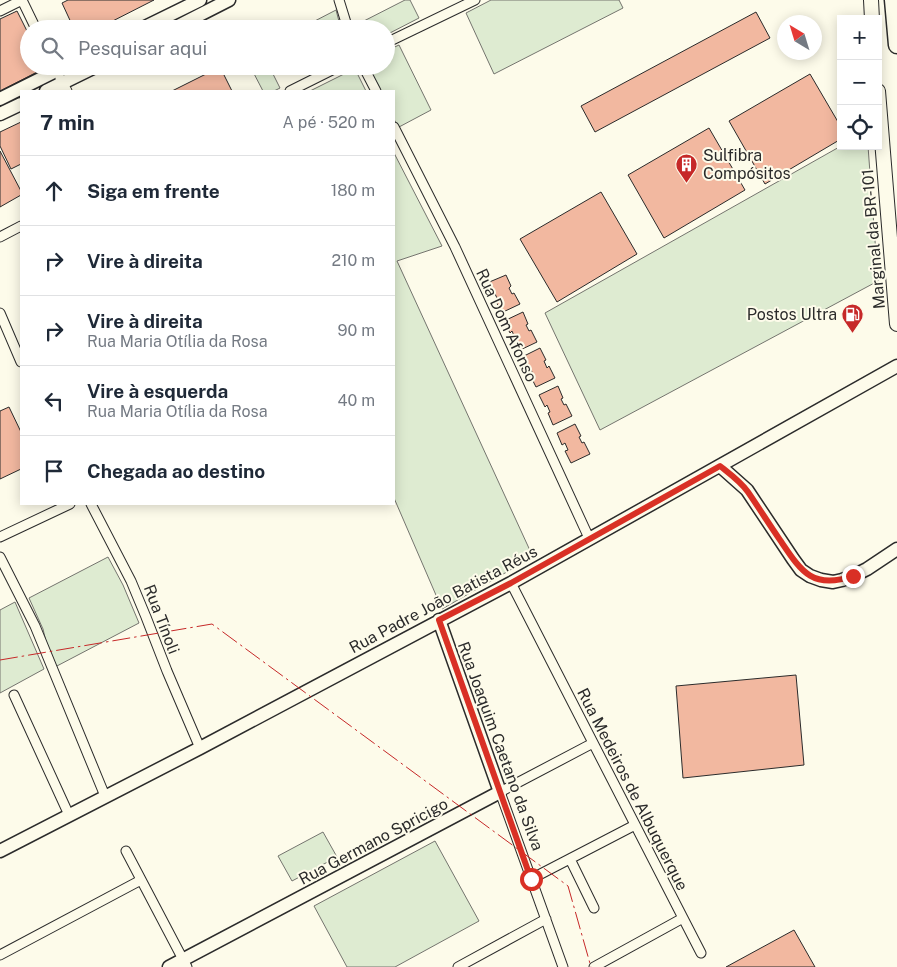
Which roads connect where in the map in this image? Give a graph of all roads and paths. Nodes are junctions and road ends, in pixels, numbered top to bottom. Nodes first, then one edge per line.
1 (22, 0) edge
2 (200, 0) edge
3 (229, 0) edge
4 (339, 0) edge
5 (475, 0) edge
6 (871, 0) edge
7 (893, 0) edge
8 (0, 11) edge
9 (872, 15) edge
10 (32, 20) edge
11 (160, 20) edge
12 (190, 20) edge
13 (345, 20) edge
14 (395, 39) edge
15 (897, 45) edge
16 (46, 75) edge
17 (61, 75) edge
18 (83, 75) edge
19 (322, 75) edge
20 (368, 75) edge
21 (65, 87) edge
22 (51, 90) edge
23 (292, 90) edge
24 (375, 90) edge
25 (0, 99) edge
26 (20, 104) edge
27 (879, 105) edge
28 (0, 114) edge
29 (395, 129) edge
30 (20, 227) edge
31 (0, 237) edge
32 (0, 313) edge
33 (897, 324) edge
34 (20, 360) edge
35 (897, 366) edge
36 (720, 466) junction
37 (68, 505) edge
38 (92, 505) edge
39 (0, 538) edge
40 (589, 538) junction
41 (897, 549) edge
42 (0, 556) edge
43 (511, 583) junction
44 (439, 620) junction
45 (14, 695) dead end
46 (593, 743) junction
47 (200, 748) junction
48 (500, 792) junction
49 (105, 796) junction
50 (69, 815) junction
51 (635, 825) junction
52 (0, 851) edge
53 (126, 851) dead end
54 (570, 859) junction
55 (531, 879) junction
56 (141, 880) junction
57 (594, 908) dead end
58 (683, 918) junction
59 (546, 920) junction
60 (0, 954) edge
61 (701, 954) dead end
62 (185, 963) edge
63 (461, 966) edge
64 (169, 967) edge
65 (563, 967) edge
66 (594, 967) edge

1 - 8 street
1 - 10 street
2 - 11 main road
3 - 12 main road
4 - 13 street
5 - 14 street
6 - 9 main road
7 - 15 highway
16 - 25 main road
17 - 21 street
18 - 21 main road
19 - 23 street
20 - 24 street
21 - 22 main road
26 - 28 main road
27 - 33 main road, Marginal da BR-101
29 - 40 street, Rua Dom Afonso
30 - 31 street
32 - 34 street
35 - 36 main road, Rua Padre João Batista Réus
36 - 40 main road, Rua Padre João Batista Réus
36 - 41 main road
37 - 39 street
38 - 47 street, Rua Tínoli
40 - 43 main road, Rua Padre João Batista Réus
42 - 49 street
43 - 44 main road, Rua Padre João Batista Réus
43 - 46 street, Rua Medeiros de Albuquerque
44 - 47 main road, Rua Padre João Batista Réus
44 - 48 main road, Rua Joaquim Caetano da Silva
45 - 50 street
46 - 48 street, Rua Germano Spricigo
46 - 51 street, Rua Medeiros de Albuquerque
47 - 49 main road, Rua Padre João Batista Réus
48 - 55 street, Rua Joaquim Caetano da Silva
48 - 62 main road, Rua Germano Spricigo
49 - 50 main road, Rua Padre João Batista Réus
50 - 52 main road, Rua Padre João Batista Réus
51 - 54 street
51 - 58 street, Rua Medeiros de Albuquerque
53 - 56 street
54 - 55 street
54 - 57 street
55 - 59 street, Rua Joaquim Caetano da Silva
56 - 60 street
56 - 62 street
58 - 61 street, Rua Medeiros de Albuquerque
58 - 66 street
59 - 63 street
59 - 65 street, Rua Joaquim Caetano da Silva
62 - 64 main road, Rua Germano Spricigo

